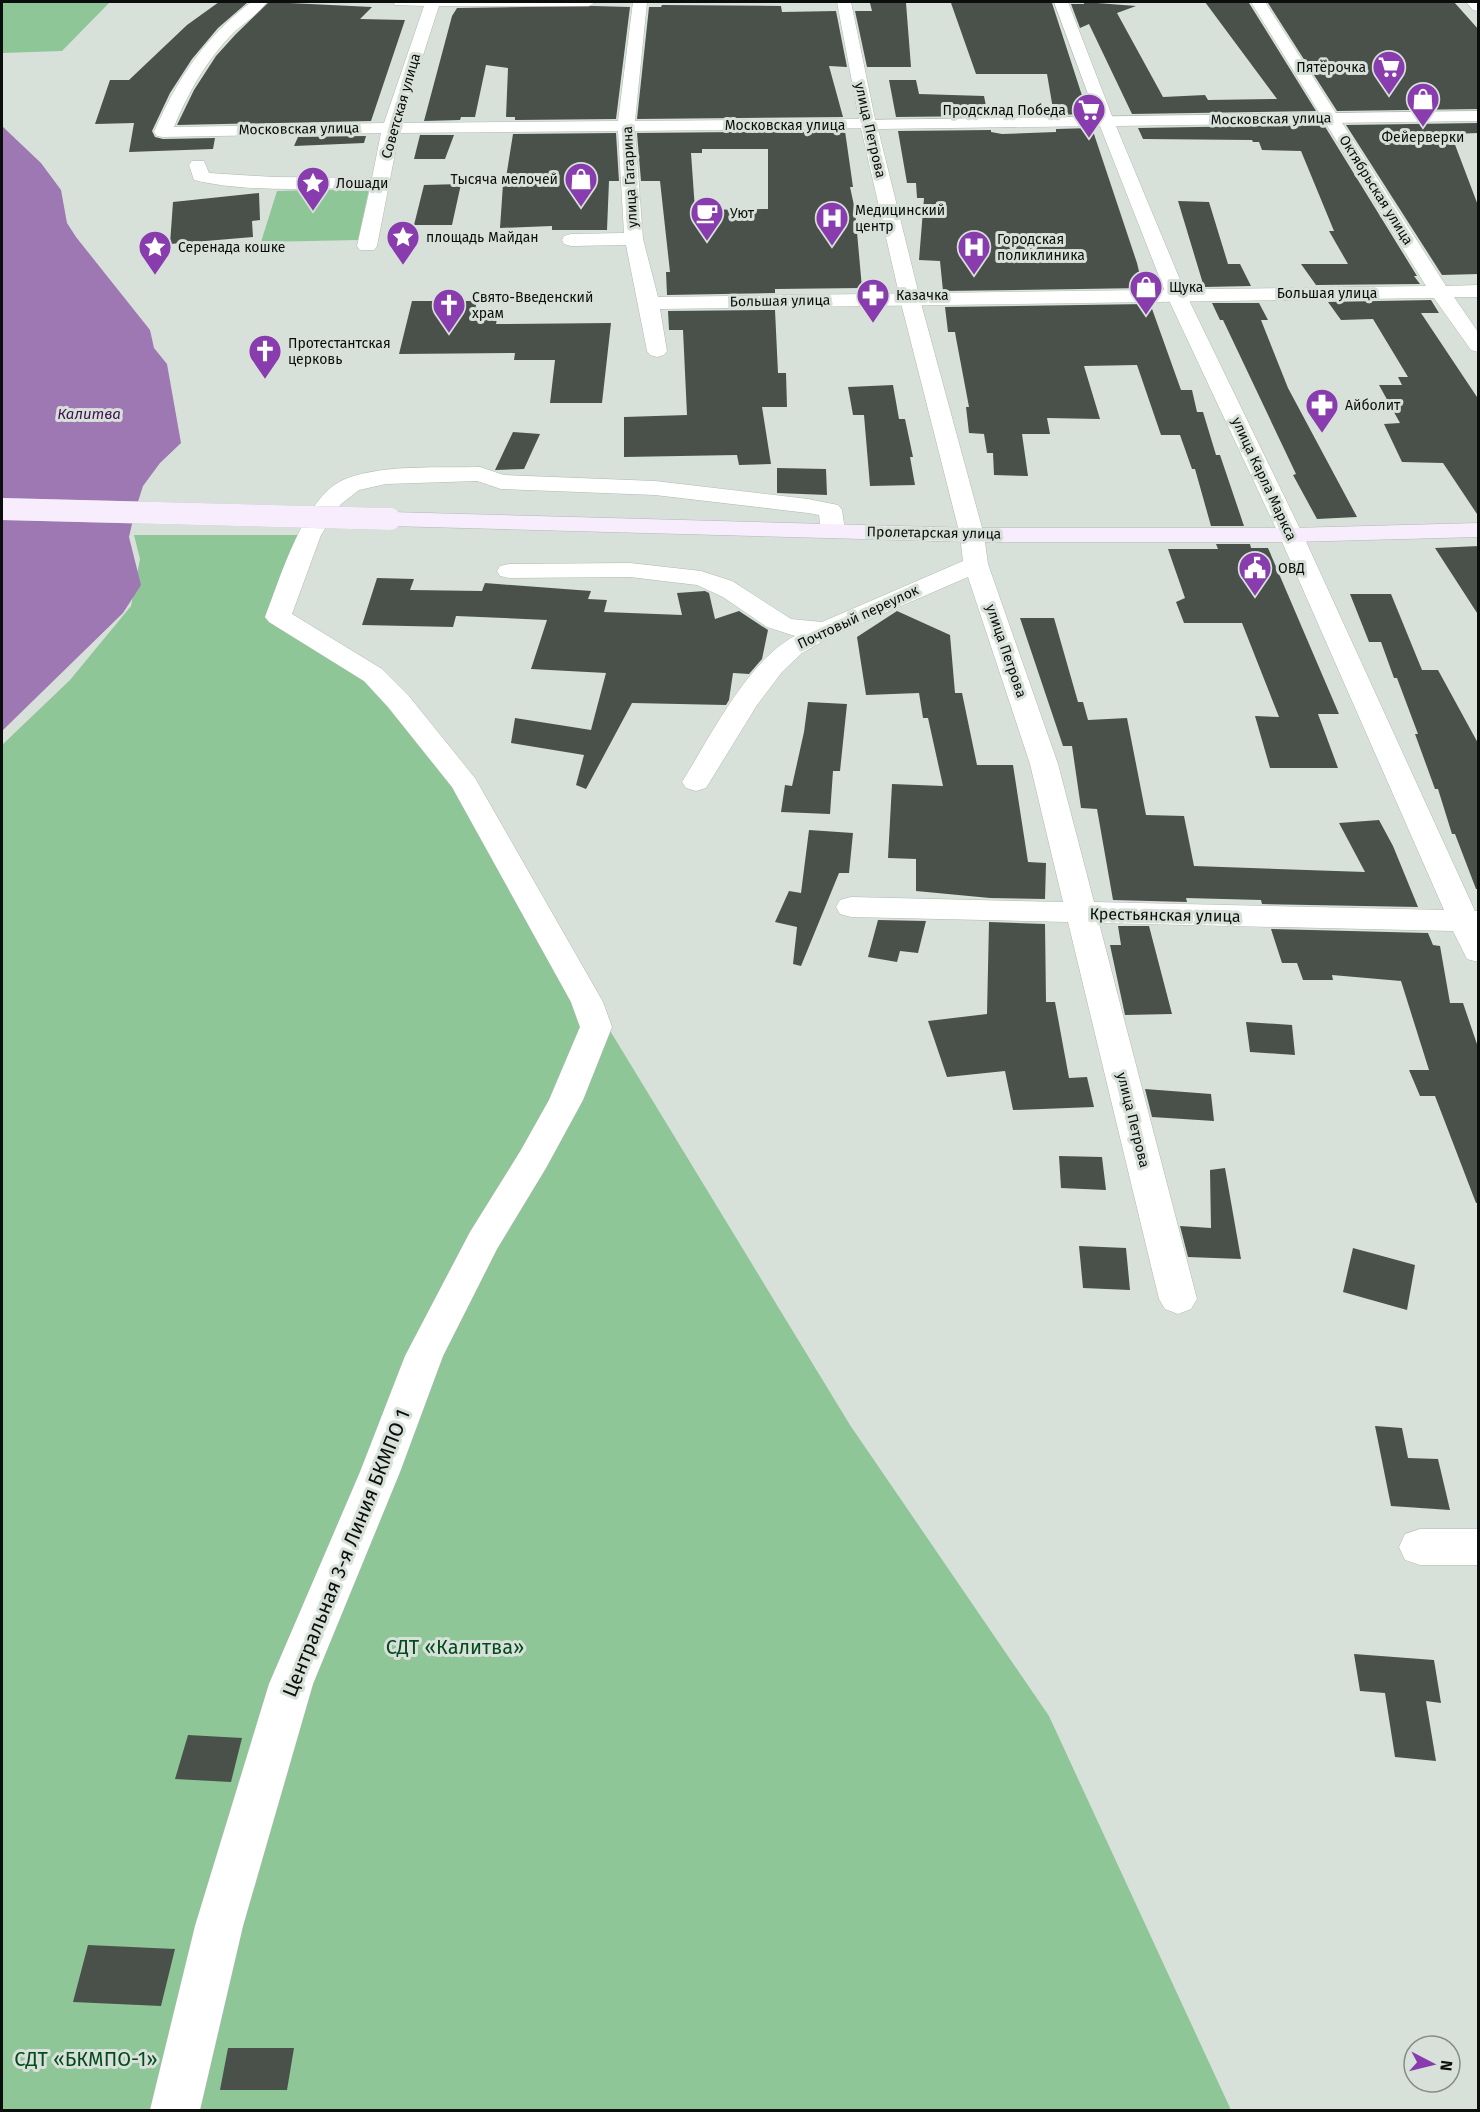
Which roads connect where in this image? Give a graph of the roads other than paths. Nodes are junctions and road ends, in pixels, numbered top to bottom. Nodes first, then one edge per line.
1 (260, 2) edge
2 (400, 2) edge
3 (433, 2) edge
4 (589, 2) edge
5 (640, 2) edge
6 (844, 2) edge
7 (1061, 2) edge
8 (1258, 2) edge
9 (1473, 2) edge
10 (1479, 7) edge
11 (1479, 116) edge
12 (1330, 118) junction
13 (1106, 121) junction
14 (868, 124) junction
15 (626, 126) junction
16 (391, 128) junction
17 (198, 165) dead end
18 (379, 183) junction
19 (634, 239) junction
20 (571, 240) dead end
21 (367, 246) dead end
22 (1479, 291) edge
23 (1440, 292) junction
24 (1176, 294) junction
25 (910, 298) junction
26 (649, 303) junction
27 (1479, 346) edge
28 (657, 351) dead end
29 (2, 509) edge
30 (1479, 530) edge
31 (833, 531) junction
32 (1291, 535) junction
33 (974, 549) junction
34 (509, 571) dead end
35 (825, 630) junction
36 (696, 782) dead end
37 (852, 907) dead end
38 (1082, 913) junction
39 (1472, 921) edge
40 (1479, 952) edge
41 (1178, 1299) dead end
42 (1420, 1546) dead end
43 (1479, 1547) edge
44 (176, 2110) edge

1 - 16 street, Московская улица
2 - 3 street
3 - 4 street
3 - 16 street, Советская улица
5 - 15 street, улица Гагарина
6 - 14 street, улица Петрова
7 - 13 street, улица Карла Маркса
8 - 12 street, Октябрьская улица
9 - 10 street
11 - 12 street, Московская улица
12 - 13 street, Московская улица
12 - 23 street, Октябрьская улица
13 - 14 street, Московская улица
13 - 24 street, улица Карла Маркса
14 - 15 street, Московская улица
14 - 25 street, улица Петрова
15 - 16 street, Московская улица
15 - 19 street, улица Гагарина
16 - 18 street, Советская улица
17 - 18 street
18 - 21 street, Советская улица
19 - 20 street
19 - 26 street, улица Гагарина
22 - 23 street, Большая улица
23 - 24 street, Большая улица
23 - 27 street, Октябрьская улица
24 - 25 street, Большая улица
24 - 32 street, улица Карла Маркса
25 - 26 street, Большая улица
25 - 33 street, улица Петрова
26 - 28 street, улица Гагарина
29 - 31 main road, Пролетарская улица, bridge
30 - 32 main road, Пролетарская улица
31 - 33 main road, Пролетарская улица
31 - 44 street, Центральная 3-я Линия БКМПО 1
32 - 33 main road, Пролетарская улица
32 - 39 street, улица Карла Маркса
33 - 35 street, Почтовый переулок
33 - 38 street, улица Петрова
34 - 35 street
35 - 36 street, Почтовый переулок
37 - 38 street, Крестьянская улица
38 - 39 street, Крестьянская улица
38 - 41 street, улица Петрова
39 - 40 street, улица Карла Маркса
42 - 43 street

